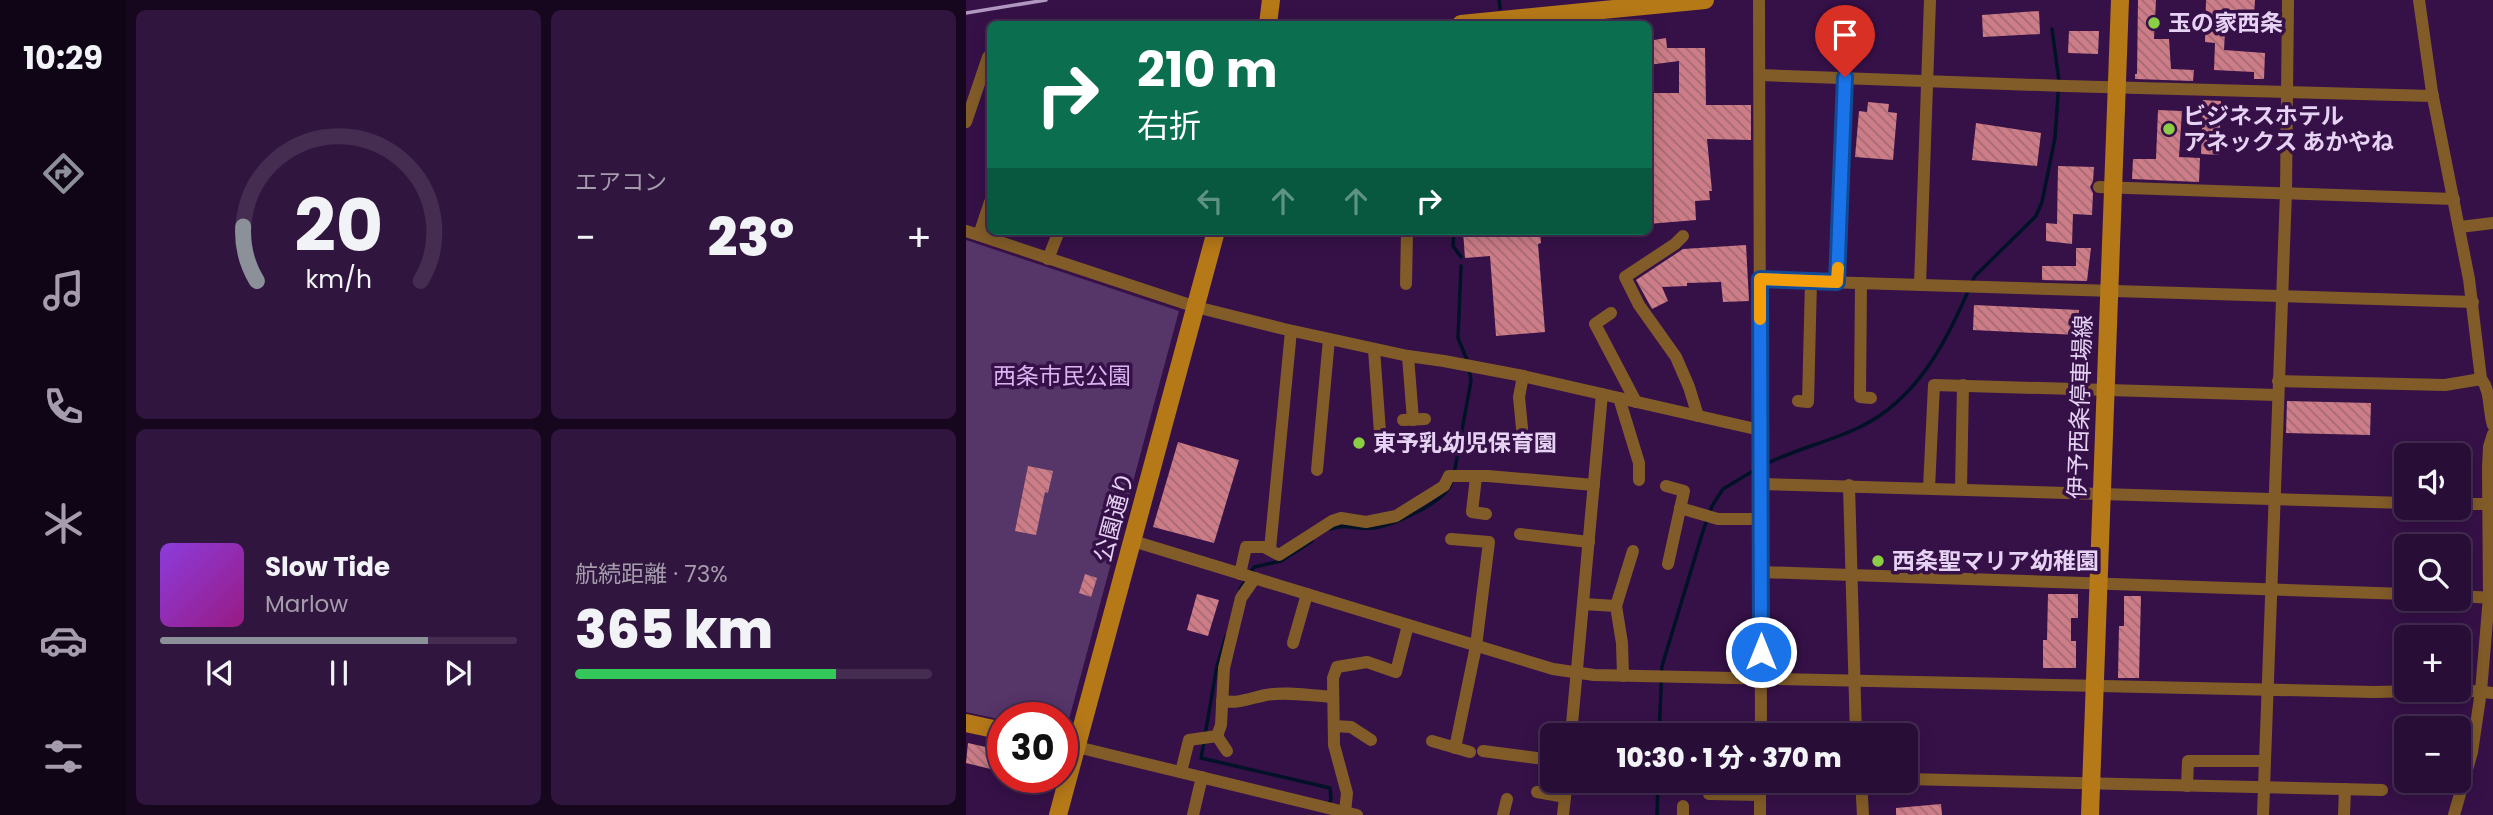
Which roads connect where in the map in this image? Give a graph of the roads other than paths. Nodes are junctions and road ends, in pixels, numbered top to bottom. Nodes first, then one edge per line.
1 (1272, 0) edge
2 (1705, 0) edge
3 (1759, 0) edge
4 (1930, 0) edge
5 (2119, 0) edge
6 (2288, 0) edge
7 (2419, 0) edge
8 (1557, 20) edge
9 (1268, 21) edge
10 (1533, 21) edge
11 (986, 57) edge
12 (1760, 75) junction
13 (1845, 77) junction
14 (1926, 80) junction
15 (2116, 87) junction
16 (2288, 91) junction
17 (2433, 96) junction
18 (966, 121) edge
19 (2106, 187) junction
20 (2286, 192) junction
21 (2454, 199) junction
22 (987, 207) edge
23 (2493, 223) edge
24 (2460, 227) junction
25 (972, 233) edge
26 (1057, 235) edge
27 (1215, 235) edge
28 (1407, 235) edge
29 (1683, 236) dead end
30 (1048, 259) junction
31 (1760, 279) junction
32 (1811, 281) junction
33 (1837, 282) junction
34 (1861, 283) junction
35 (1406, 284) dead end
36 (1920, 285) junction
37 (2109, 292) junction
38 (2281, 296) junction
39 (2473, 302) junction
40 (1196, 307) junction
41 (1611, 313) dead end
42 (1291, 331) junction
43 (1329, 339) junction
44 (1374, 349) junction
45 (1408, 356) junction
46 (1522, 376) junction
47 (2481, 379) junction
48 (2278, 381) junction
49 (1963, 385) junction
50 (2105, 390) junction
51 (1602, 394) junction
52 (2277, 395) junction
53 (1619, 398) junction
54 (1871, 398) dead end
55 (1798, 401) dead end
56 (1636, 402) junction
57 (1698, 416) junction
58 (1414, 420) dead end
59 (2493, 425) edge
60 (1522, 428) dead end
61 (1760, 430) junction
62 (2493, 434) edge
63 (1381, 446) dead end
64 (1317, 470) dead end
65 (1476, 477) junction
66 (1639, 480) dead end
67 (1761, 484) junction
68 (1594, 485) junction
69 (1849, 485) junction
70 (1666, 486) dead end
71 (1929, 488) junction
72 (1961, 489) junction
73 (2101, 494) junction
74 (2274, 499) junction
75 (2394, 503) edge
76 (2471, 504) edge
77 (2488, 505) junction
78 (1680, 508) junction
79 (1486, 514) dead end
80 (1761, 519) junction
81 (1520, 534) dead end
82 (1451, 538) dead end
83 (1133, 541) junction
84 (1588, 542) junction
85 (1270, 549) junction
86 (1633, 551) dead end
87 (1668, 564) dead end
88 (1761, 572) junction
89 (1240, 574) junction
90 (1851, 575) junction
91 (1255, 578) junction
92 (2098, 582) junction
93 (2271, 589) junction
94 (1307, 594) junction
95 (2394, 594) edge
96 (2471, 596) edge
97 (2491, 597) edge
98 (1583, 604) junction
99 (1616, 606) junction
100 (1408, 625) junction
101 (1293, 643) dead end
102 (1476, 646) junction
103 (1577, 673) junction
104 (1623, 676) junction
105 (1761, 679) junction
106 (1853, 681) junction
107 (2095, 685) junction
108 (2268, 690) junction
109 (2487, 692) edge
110 (1333, 697) junction
111 (1222, 701) junction
112 (1078, 720) edge
113 (966, 723) edge
114 (1572, 723) edge
115 (1760, 723) edge
116 (1855, 723) edge
117 (1334, 726) junction
118 (987, 728) edge
119 (1217, 736) junction
120 (1371, 740) dead end
121 (1432, 741) dead end
122 (1078, 748) edge
123 (1455, 748) junction
124 (1227, 751) dead end
125 (1540, 759) edge
126 (2265, 761) junction
127 (1181, 772) junction
128 (1202, 777) junction
129 (1918, 779) edge
130 (2091, 784) junction
131 (2187, 786) junction
132 (2264, 787) junction
133 (2345, 789) junction
134 (2382, 790) dead end
135 (1537, 792) dead end
136 (1062, 793) edge
137 (1565, 793) edge
138 (1862, 793) edge
139 (1709, 794) dead end
140 (1760, 795) joint
141 (1565, 797) junction
142 (1507, 799) dead end
143 (1335, 811) edge
144 (1058, 815) edge
145 (1193, 815) edge
146 (1503, 815) edge
147 (1563, 815) edge
148 (1760, 815) edge
149 (1863, 815) edge
150 (2090, 815) edge
151 (2263, 815) edge
152 (2344, 815) edge
153 (2454, 815) edge

1 - 9 street
2 - 8 street
3 - 12 street
4 - 14 street
5 - 15 street, 伊予西条停車場線
6 - 16 street
7 - 17 street
8 - 10 street
11 - 18 street
12 - 13 street
12 - 31 street
13 - 14 street
13 - 33 street
14 - 15 street
14 - 36 street
15 - 16 street
15 - 19 street, 伊予西条停車場線
16 - 17 street
16 - 20 street
17 - 21 street
19 - 20 street
19 - 37 street, 伊予西条停車場線
20 - 21 street
20 - 38 street
21 - 24 street
22 - 25 street
23 - 24 street
24 - 39 street
25 - 30 street
26 - 30 street
27 - 40 street, 公園通り
28 - 35 street
29 - 57 street
30 - 40 street
31 - 32 street
31 - 61 street
32 - 33 street
32 - 55 street
33 - 34 street
34 - 36 street
34 - 54 street
36 - 37 street
37 - 38 street
37 - 50 street, 伊予西条停車場線
38 - 39 street
38 - 48 street
39 - 47 street
40 - 42 street
40 - 83 street, 公園通り
41 - 56 street
42 - 43 street
42 - 85 street
43 - 44 street
43 - 64 street
44 - 45 street
44 - 63 street
45 - 46 street
45 - 58 street
46 - 51 street
46 - 60 street
47 - 48 street
47 - 59 street
48 - 52 street
49 - 50 street
49 - 71 street
49 - 72 street
50 - 52 street
50 - 73 street, 伊予西条停車場線
51 - 53 street
51 - 68 street
52 - 74 street
53 - 56 street
53 - 66 street
56 - 57 street
57 - 61 street
61 - 67 street
62 - 77 street
65 - 68 street
65 - 79 street
65 - 85 street
67 - 69 street
67 - 80 street
68 - 84 street
69 - 71 street
69 - 90 street
70 - 78 street
71 - 72 street
72 - 73 street
73 - 74 street
73 - 92 street, 伊予西条停車場線
74 - 75 street
74 - 93 street
76 - 77 street
77 - 97 street
78 - 80 street
78 - 87 street
80 - 88 street
81 - 84 street
82 - 102 street
83 - 89 street
83 - 112 street, 公園通り
84 - 98 street
85 - 89 street
86 - 99 street
88 - 90 street
88 - 105 street
89 - 91 street
90 - 92 street
90 - 106 street
91 - 94 street
91 - 111 street
92 - 93 street
92 - 107 street, 伊予西条停車場線
93 - 95 street
93 - 108 street
94 - 100 street
94 - 101 street
96 - 97 street
97 - 109 street
98 - 99 street
98 - 103 street
99 - 104 street
100 - 102 street
100 - 110 street
102 - 103 street
102 - 123 street
103 - 104 street
103 - 114 street
104 - 105 street
105 - 106 street
105 - 115 street
106 - 107 street
106 - 116 street
107 - 108 street
107 - 130 street, 伊予西条停車場線
108 - 109 street
108 - 126 street
109 - 153 street
110 - 111 street
110 - 117 street
111 - 119 street
113 - 118 street
117 - 120 street
117 - 143 street
119 - 124 street
119 - 127 street
121 - 123 street
122 - 127 street
123 - 125 street
126 - 131 street
126 - 132 street
127 - 128 street
128 - 143 street
128 - 145 street
129 - 130 street
130 - 131 street
130 - 150 street, 伊予西条停車場線
131 - 132 street
132 - 133 street
132 - 151 street
133 - 134 street
133 - 152 street
135 - 141 street
136 - 144 street, 公園通り
137 - 141 street
138 - 149 street
139 - 140 street
140 - 148 street
141 - 147 street
142 - 146 street

